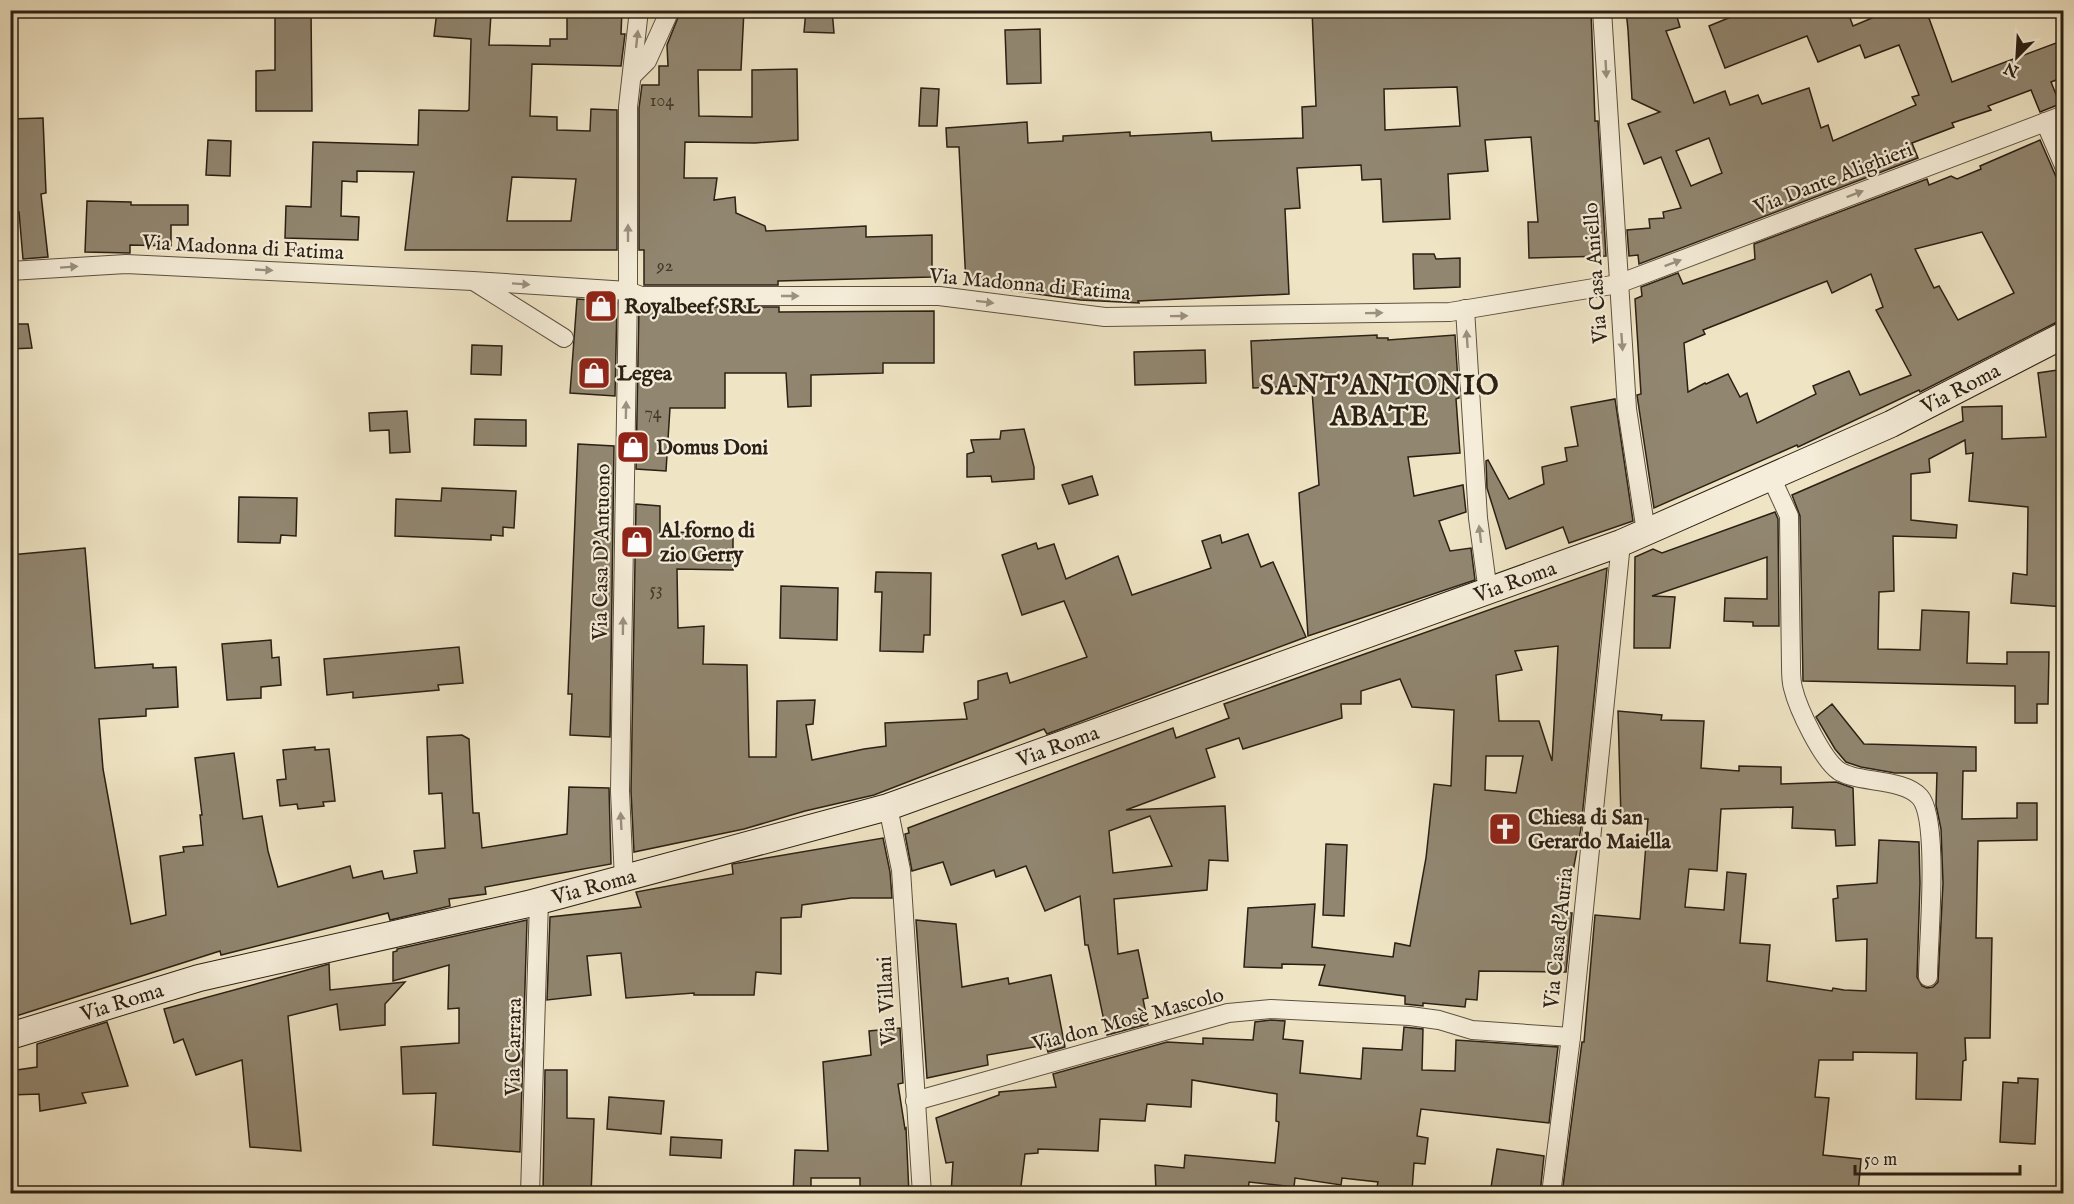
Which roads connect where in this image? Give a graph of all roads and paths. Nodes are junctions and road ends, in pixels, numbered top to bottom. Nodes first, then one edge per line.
1 (639, 10) edge
2 (670, 10) edge
3 (1602, 10) edge
4 (633, 75) junction
5 (2064, 115) edge
6 (2045, 122) junction
7 (2064, 166) edge
8 (10, 271) edge
9 (473, 281) junction
10 (1618, 284) junction
11 (627, 291) junction
12 (1465, 309) junction
13 (2064, 335) edge
14 (564, 338) dead end
15 (1771, 477) junction
16 (1647, 532) junction
17 (1621, 543) junction
18 (1488, 592) junction
19 (888, 807) junction
20 (624, 880) junction
21 (539, 901) junction
22 (1928, 977) dead end
23 (10, 1035) edge
24 (1570, 1037) junction
25 (915, 1101) junction
26 (531, 1194) edge
27 (922, 1194) edge
28 (1551, 1194) edge

4 -> 1 street, Via Casa D'Antuono
2 - 4 street
3 -> 10 street, Via Casa Aniello
11 -> 4 street, Via Casa D'Antuono
5 - 6 street, Via Dante Alighieri
6 - 7 street
10 -> 6 street, Via Dante Alighieri
8 -> 9 street, Via Madonna di Fatima
9 -> 11 street, Via Madonna di Fatima
9 - 14 street, Via Madonna di Fatima
10 - 12 street, Via Madonna di Fatima
10 -> 16 street, Via Casa Aniello
11 -> 12 street, Via Madonna di Fatima
20 -> 11 street, Via Casa D'Antuono
18 -> 12 street
13 - 15 main road, Via Roma
15 - 16 main road, Via Roma
15 - 22 street
16 - 17 main road, Via Roma
17 - 18 main road, Via Roma
17 - 24 street, Via Casa d'Auria
18 - 19 main road, Via Roma
19 - 20 main road, Via Roma
19 - 25 street, Via Villani
20 - 21 main road, Via Roma
21 - 23 main road, Via Roma
21 - 26 street, Via Carrara
24 - 25 street, Via don Mosè Mascolo
24 - 28 street, Via Casa d'Auria
25 - 27 street, Via Villani

